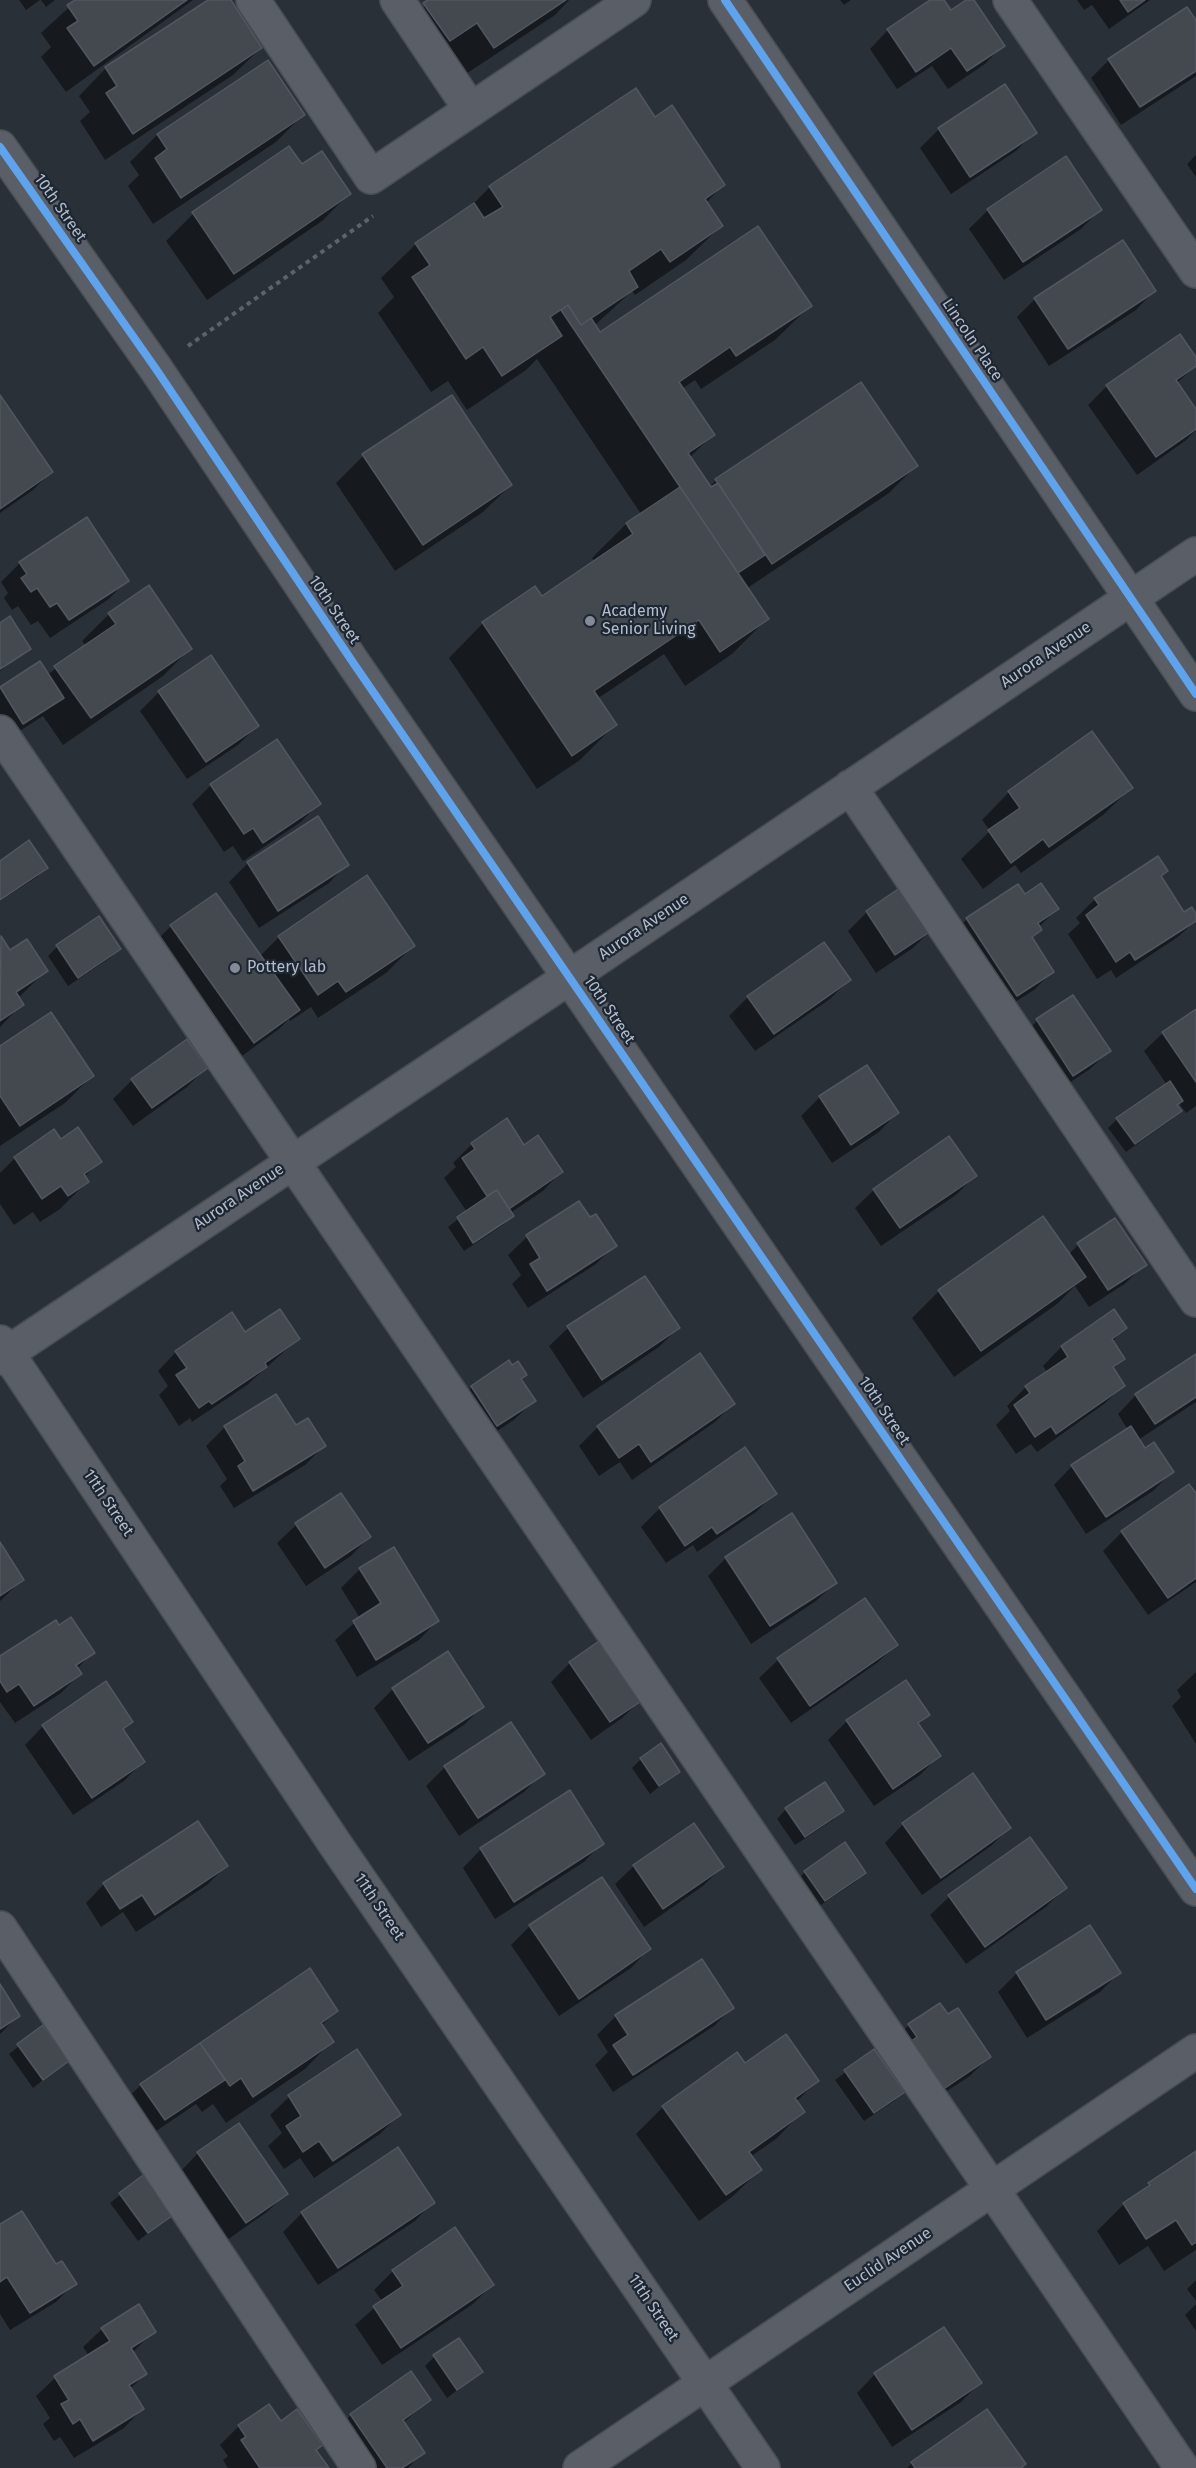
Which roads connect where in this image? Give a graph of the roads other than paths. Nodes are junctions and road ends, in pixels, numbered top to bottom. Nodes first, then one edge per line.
1 (253, 0) edge
2 (397, 0) edge
3 (634, 0) edge
4 (725, 0) edge
5 (1010, 0) edge
6 (471, 110) junction
7 (0, 147) edge
8 (1196, 271) edge
9 (1196, 554) edge
10 (1131, 598) junction
11 (1196, 694) edge
12 (0, 732) edge
13 (850, 788) junction
14 (570, 977) junction
15 (291, 1161) junction
16 (1196, 1300) edge
17 (2, 1351) edge
18 (1196, 1889) edge
19 (0, 1928) edge
20 (1196, 2051) edge
21 (992, 2188) junction
22 (706, 2385) junction
23 (359, 2468) edge
24 (580, 2468) edge
25 (763, 2468) edge
26 (1182, 2468) edge

1 - 6 street
2 - 6 street
3 - 6 street
4 - 10 street, Lincoln Place
5 - 8 street
7 - 14 street, 10th Street
9 - 10 street, Aurora Avenue
10 - 11 street, Lincoln Place
10 - 13 street, Aurora Avenue
12 - 15 street
13 - 14 street, Aurora Avenue
13 - 16 street
14 - 15 street, Aurora Avenue
14 - 18 street, 10th Street
15 - 17 street, Aurora Avenue
15 - 21 street
17 - 22 street, 11th Street
19 - 23 street
20 - 21 street, Euclid Avenue
21 - 22 street, Euclid Avenue
21 - 26 street
22 - 24 street, Euclid Avenue
22 - 25 street, 11th Street

